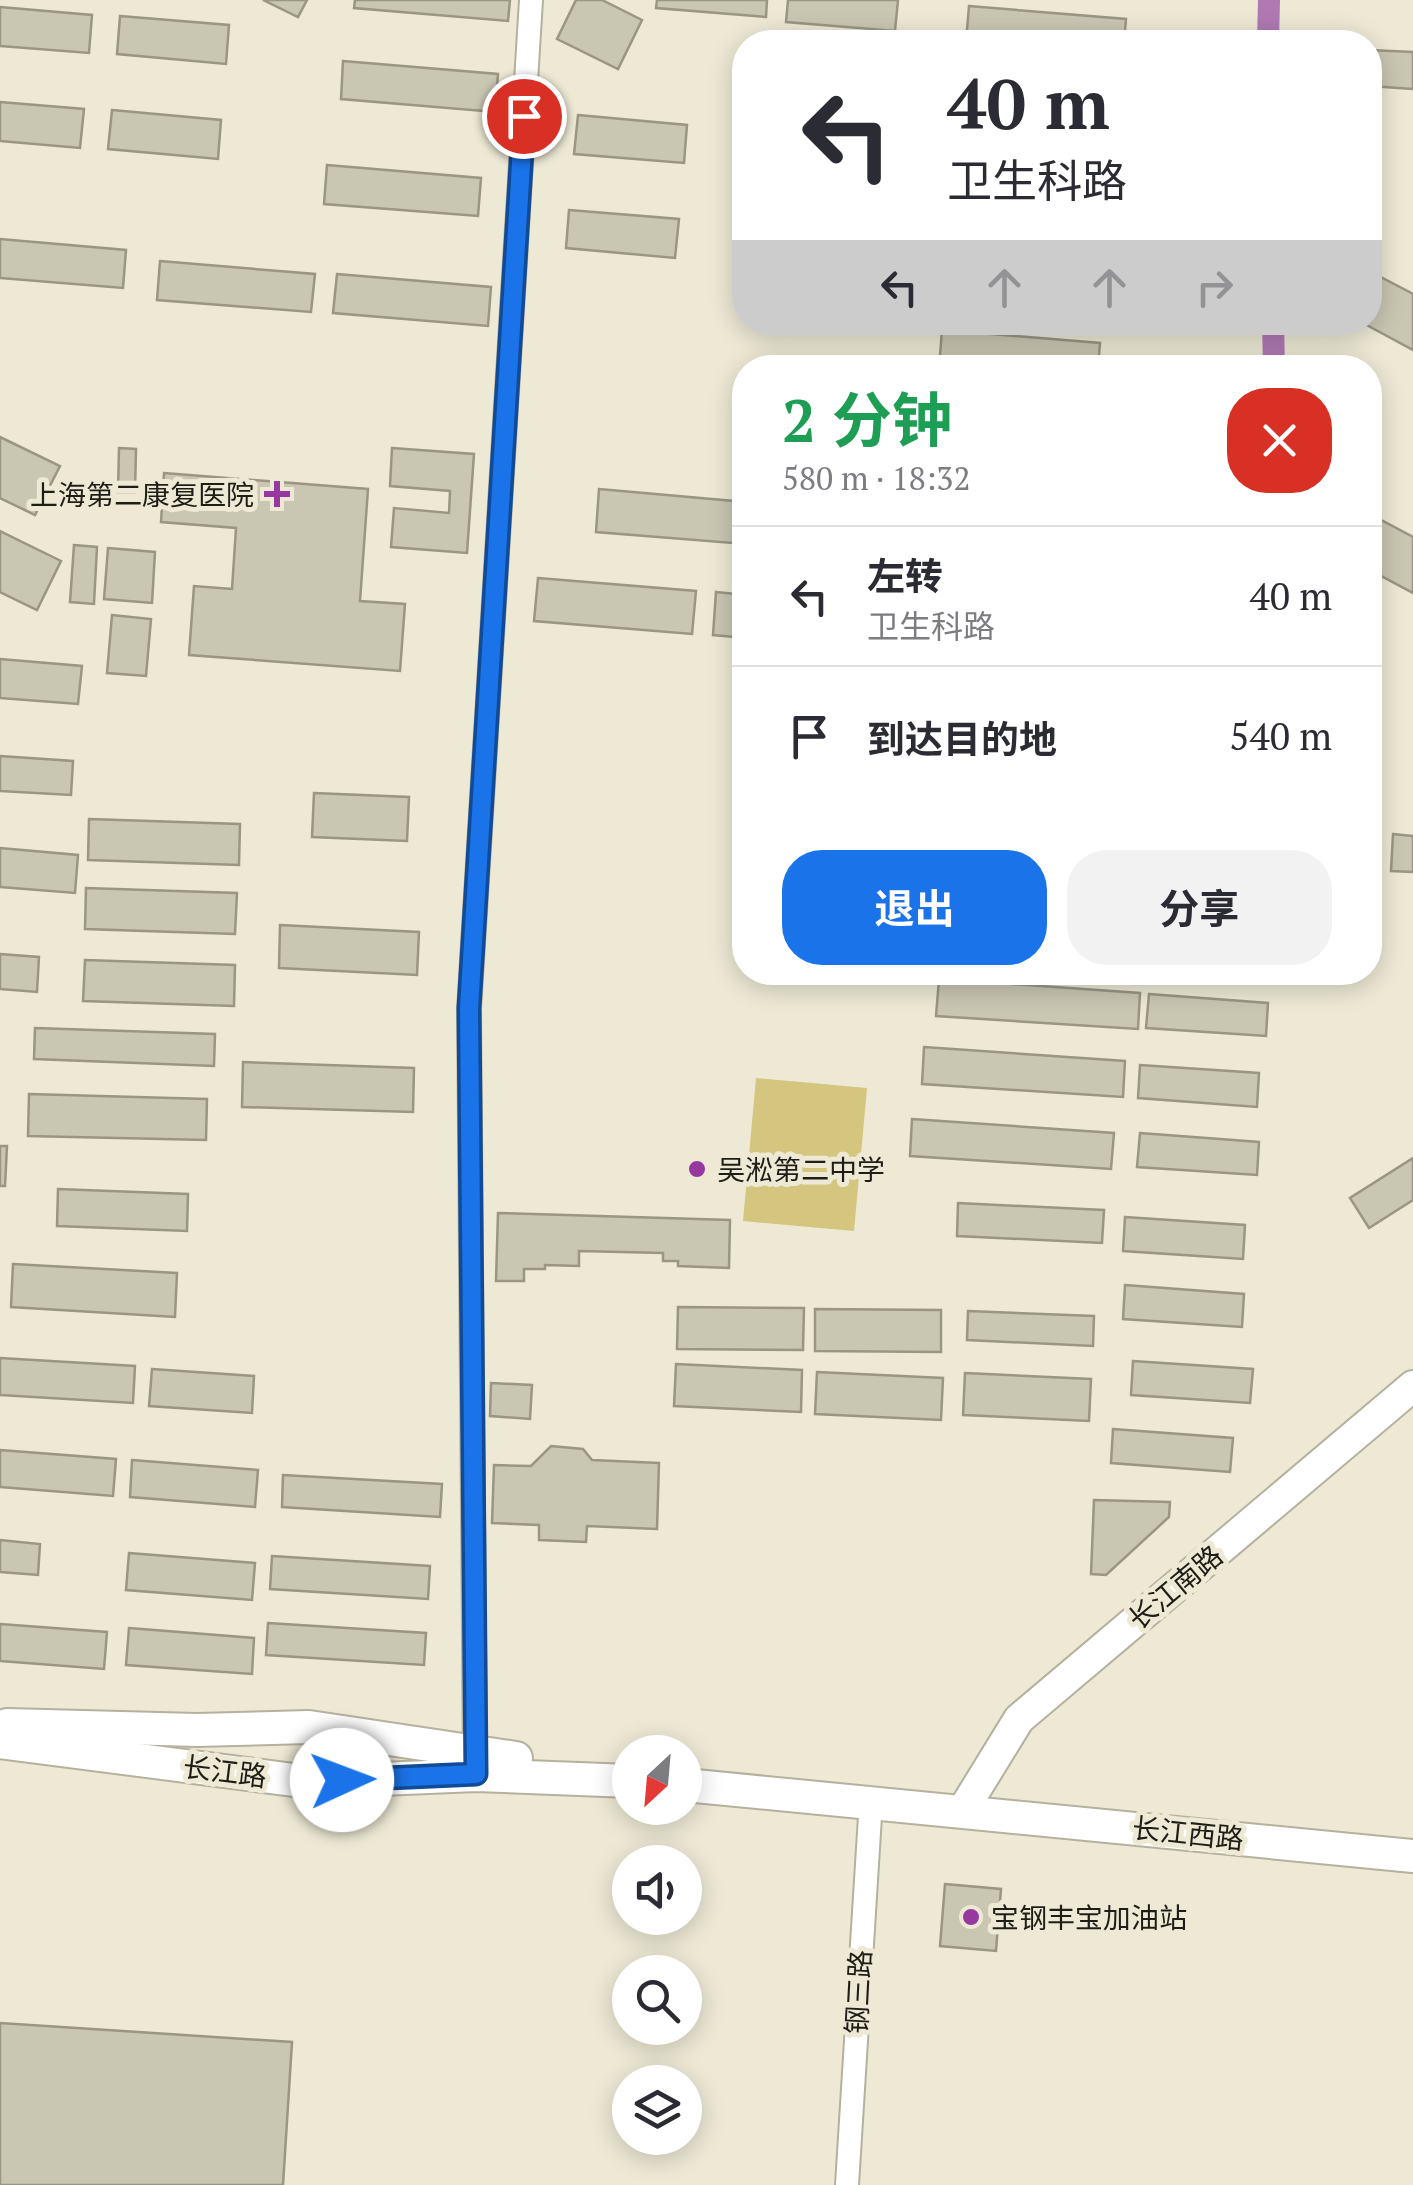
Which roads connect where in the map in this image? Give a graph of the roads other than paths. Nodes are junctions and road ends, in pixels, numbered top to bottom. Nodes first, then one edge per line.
1 (532, 0) edge
2 (1413, 1386) edge
3 (0, 1724) edge
4 (0, 1742) edge
5 (475, 1763) junction
6 (612, 1778) edge
7 (702, 1787) edge
8 (871, 1800) junction
9 (963, 1810) junction
10 (1413, 1856) edge
11 (847, 2185) edge

1 - 5 street
2 - 9 main road, 长江南路
3 - 5 main road
4 - 5 main road, 长江路
5 - 6 main road
7 - 8 main road
8 - 9 main road
8 - 11 street, 钢三路
9 - 10 main road, 长江西路

